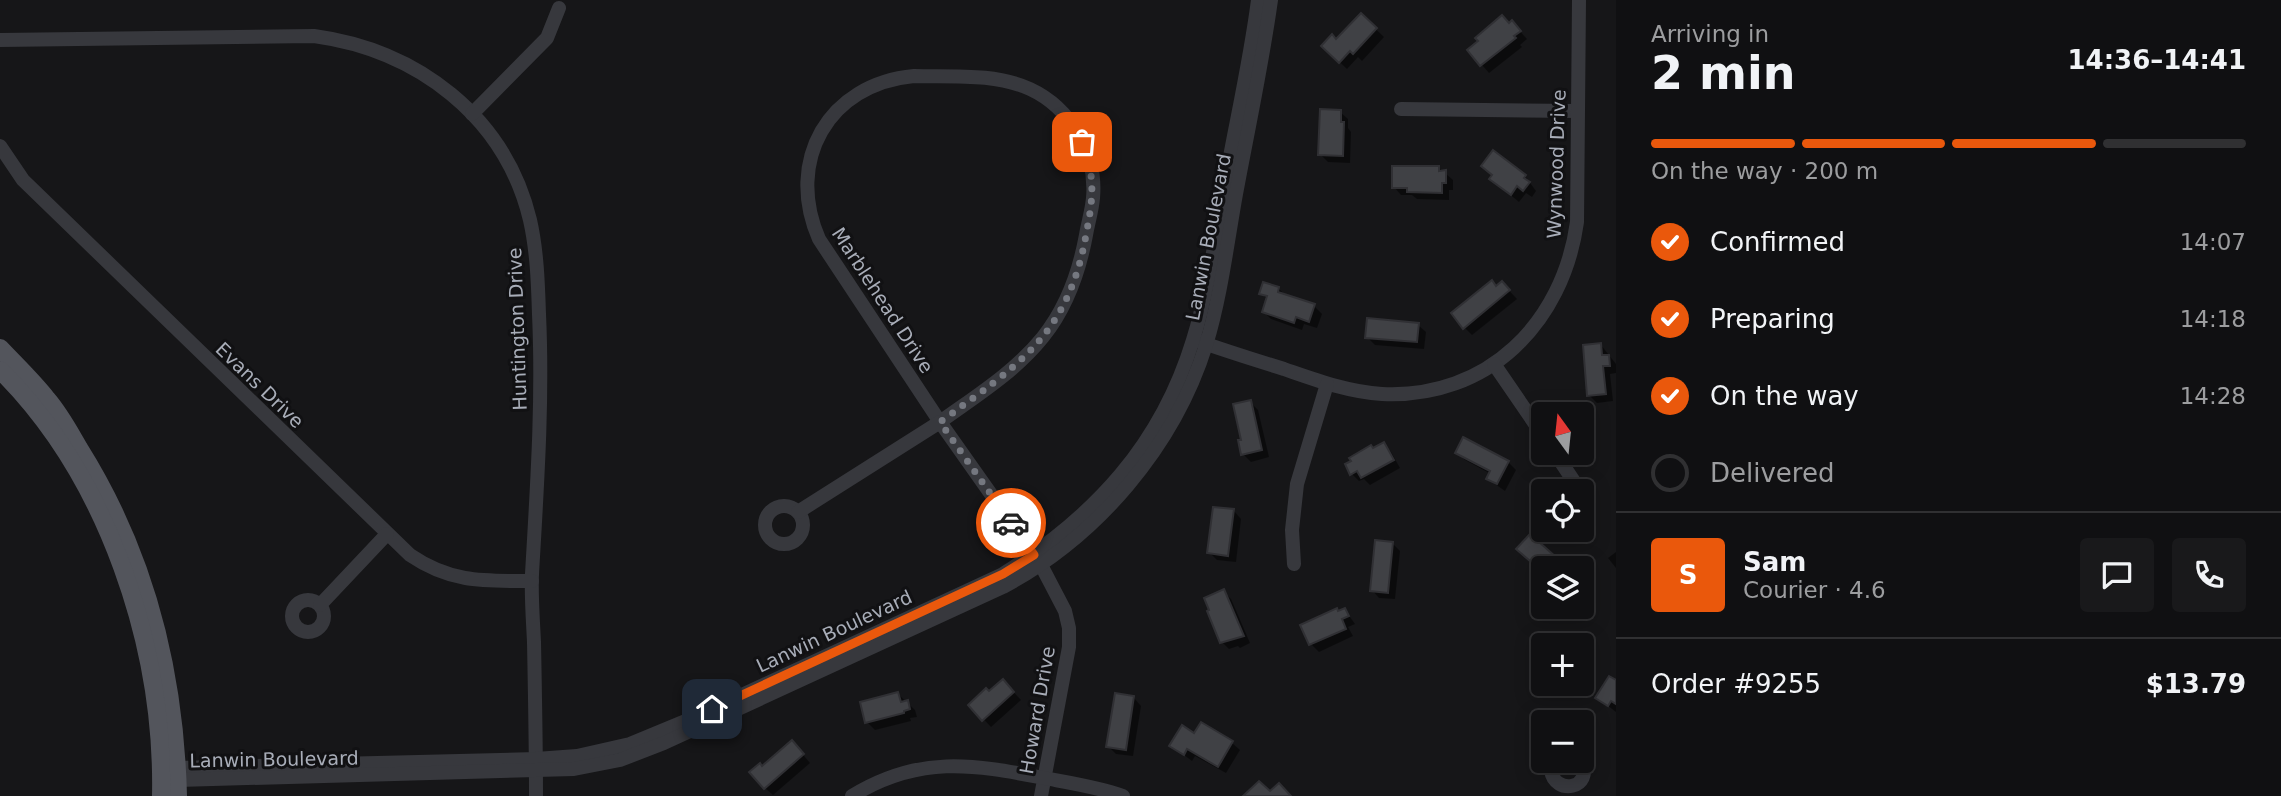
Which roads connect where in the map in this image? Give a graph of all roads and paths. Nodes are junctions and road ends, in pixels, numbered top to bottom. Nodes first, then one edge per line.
1 (1258, 0) edge
2 (1271, 0) edge
3 (1579, 0) edge
4 (559, 8) dead end
5 (0, 40) edge
6 (1401, 108) dead end
7 (1577, 111) junction
8 (472, 114) junction
9 (0, 146) edge
10 (1200, 342) junction
11 (0, 348) edge
12 (1494, 364) junction
13 (0, 370) edge
14 (1327, 384) junction
15 (1531, 418) edge
16 (940, 422) junction
17 (798, 512) dead end
18 (387, 534) junction
19 (1038, 560) junction
20 (1294, 564) dead end
21 (532, 581) junction
22 (320, 605) dead end
23 (536, 765) junction
24 (1552, 773) edge
25 (1585, 773) edge
26 (1043, 778) junction
27 (174, 780) edge
28 (1568, 792) edge
29 (161, 796) edge
30 (536, 796) edge
31 (852, 796) edge
32 (1041, 796) edge
33 (1123, 796) edge

1 - 10 street, Lanwin Boulevard
2 - 10 street, Lanwin Boulevard
3 - 7 street, Wynwood Drive
4 - 8 street
5 - 8 street, Huntington Drive
6 - 7 street
7 - 12 street, Wynwood Drive
8 - 21 street, Huntington Drive
9 - 18 street, Evans Drive
10 - 14 street, Wynwood Drive
10 - 19 street, Lanwin Boulevard
11 - 27 main road
12 - 14 street, Wynwood Drive
12 - 15 street
13 - 27 main road
14 - 20 street
16 - 16 street, Marblehead Drive
16 - 17 street
16 - 19 street, Marblehead Drive
18 - 21 street, Evans Drive
18 - 22 street
19 - 23 street, Lanwin Boulevard
19 - 26 street, Howard Drive
21 - 23 street, Huntington Drive
23 - 27 street, Lanwin Boulevard
23 - 30 street, Huntington Drive
24 - 28 street
25 - 28 street
26 - 31 street
26 - 32 street, Howard Drive
26 - 33 street
27 - 29 main road

